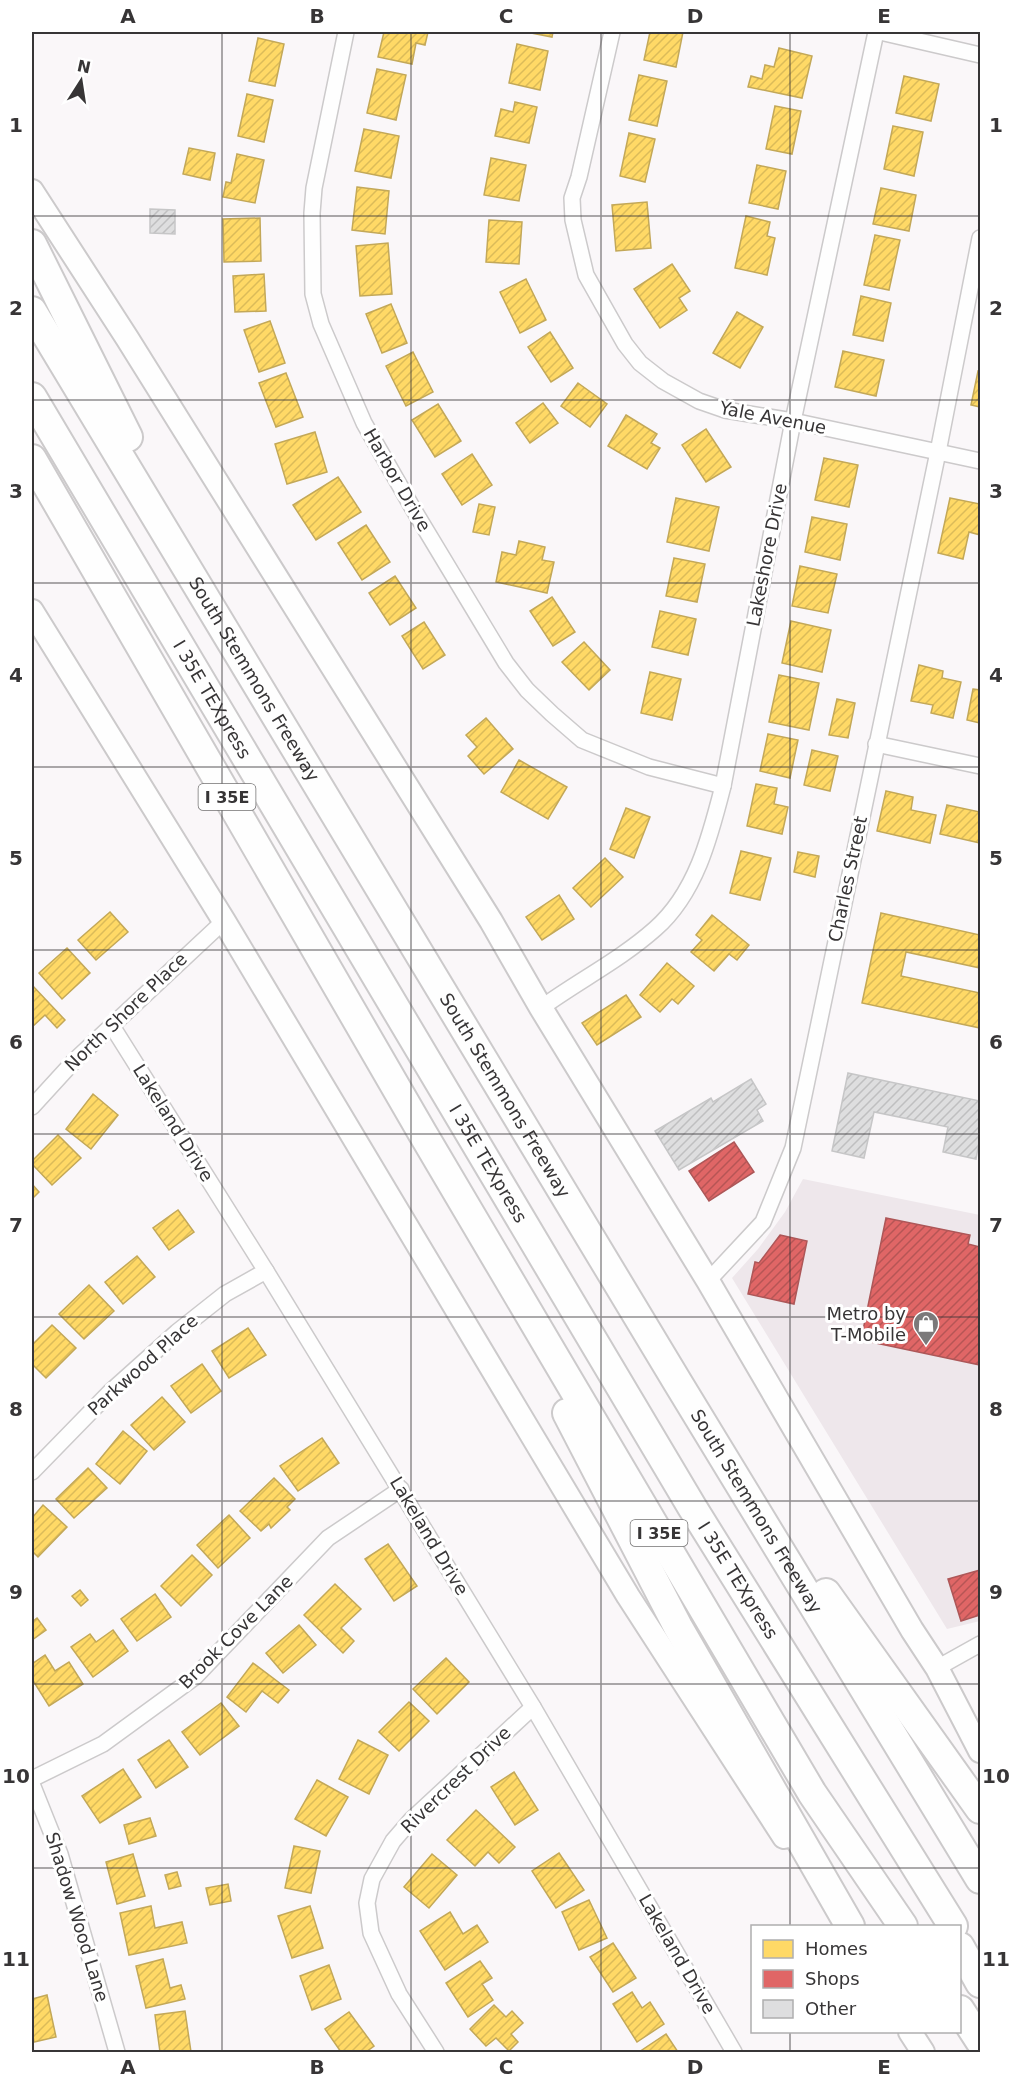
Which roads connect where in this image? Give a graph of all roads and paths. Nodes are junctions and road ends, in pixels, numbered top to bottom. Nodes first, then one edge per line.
1 (346, 32) edge
2 (612, 32) edge
3 (878, 32) edge
4 (981, 55) edge
5 (32, 191) edge
6 (981, 238) edge
7 (32, 243) edge
8 (32, 311) edge
9 (32, 397) edge
10 (793, 421) junction
11 (938, 452) junction
12 (32, 459) edge
13 (981, 461) edge
14 (32, 611) edge
15 (876, 744) junction
16 (981, 766) edge
17 (307, 770) junction
18 (723, 786) junction
19 (224, 921) junction
20 (541, 1008) junction
21 (112, 1026) junction
22 (32, 1107) edge
23 (423, 1134) junction
24 (266, 1271) junction
25 (708, 1281) junction
26 (678, 1383) junction
27 (32, 1472) edge
28 (401, 1489) junction
29 (981, 1644) edge
30 (937, 1668) junction
31 (533, 1707) junction
32 (825, 1719) junction
33 (981, 1751) edge
34 (32, 1781) edge
35 (981, 1809) edge
36 (981, 1879) edge
37 (841, 1925) edge
38 (849, 1925) edge
39 (902, 1925) edge
40 (947, 1925) edge
41 (952, 1925) edge
42 (961, 1938) edge
43 (961, 1949) edge
44 (981, 1970) edge
45 (981, 1983) edge
46 (961, 2012) edge
47 (911, 2033) edge
48 (981, 2042) edge
49 (117, 2052) edge
50 (436, 2052) edge
51 (734, 2052) edge
52 (923, 2052) edge

1 - 18 street, Harbor Drive
2 - 10 street, Yale Avenue
3 - 4 street
3 - 10 street, Lakeshore Drive
5 - 20 main road
6 - 11 street, Charles Street
7 - 17 highway
8 - 17 highway, South Stemmons Freeway
9 - 32 highway, I 35E TEXpress
10 - 11 street, Yale Avenue
10 - 18 street, Lakeshore Drive
11 - 13 street, Yale Avenue
11 - 15 street, Charles Street
12 - 23 highway, I 35E
14 - 19 main road
15 - 16 street
15 - 25 street, Charles Street
17 - 26 highway, South Stemmons Freeway
18 - 20 street, Lakeshore Drive
19 - 21 street, North Shore Place
19 - 37 main road
20 - 25 main road
21 - 22 street, North Shore Place
21 - 24 street, Lakeland Drive
23 - 38 highway
23 - 39 highway, I 35E
24 - 27 street, Parkwood Place
24 - 28 street, Lakeland Drive
25 - 30 main road
26 - 35 highway
26 - 36 highway, South Stemmons Freeway
28 - 31 street, Lakeland Drive
28 - 34 street, Brook Cove Lane
29 - 30 street
30 - 33 main road
31 - 50 street, Rivercrest Drive
31 - 51 street, Lakeland Drive
32 - 40 highway
32 - 41 highway, I 35E TEXpress
34 - 49 street, Shadow Wood Lane
42 - 44 highway
43 - 45 highway
46 - 48 highway
47 - 52 main road

